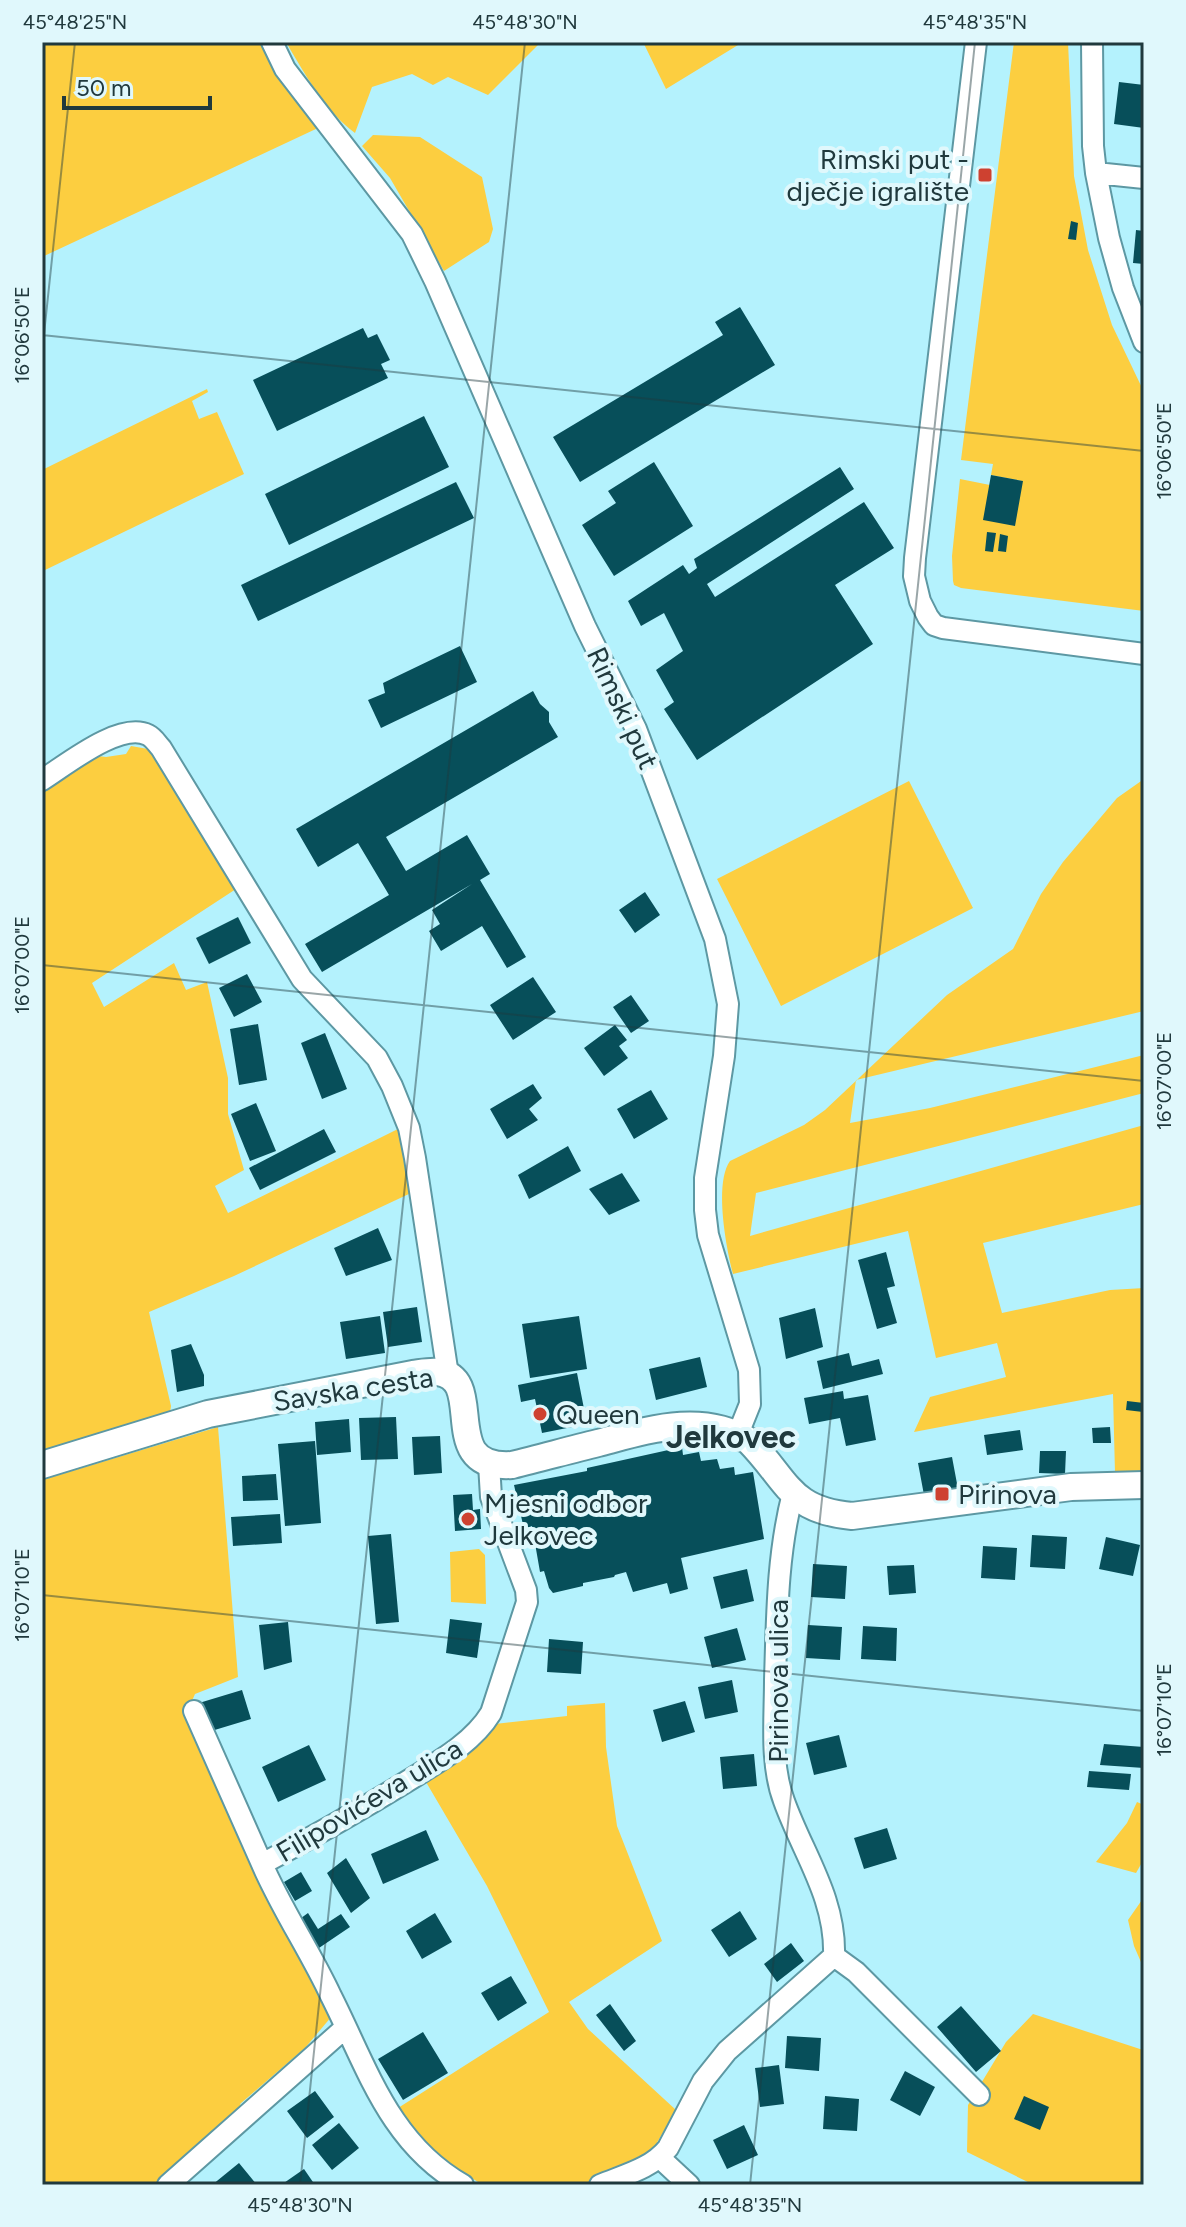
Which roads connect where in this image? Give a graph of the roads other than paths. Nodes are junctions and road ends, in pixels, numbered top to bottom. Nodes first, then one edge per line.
1 (272, 42) edge
2 (976, 42) edge
3 (1092, 42) edge
4 (1096, 173) junction
5 (1144, 178) edge
6 (1144, 342) edge
7 (1144, 654) edge
8 (42, 780) edge
9 (448, 1375) junction
10 (738, 1434) junction
11 (489, 1464) junction
12 (42, 1465) edge
13 (1144, 1485) edge
14 (793, 1493) junction
15 (194, 1711) dead end
16 (262, 1864) junction
17 (834, 1956) junction
18 (345, 2028) junction
19 (979, 2095) dead end
20 (660, 2158) junction
21 (168, 2185) edge
22 (463, 2185) edge
23 (600, 2185) edge
24 (689, 2185) edge

1 - 10 street, Rimski put
2 - 7 street
3 - 4 street
4 - 5 street
4 - 6 street
8 - 9 street
9 - 11 street, Savska cesta
9 - 12 street, Savska cesta
10 - 11 street
10 - 14 street
11 - 16 street, Filipovićeva ulica
13 - 14 street
14 - 17 street, Pirinova ulica
15 - 16 street, Filipovićeva ulica
16 - 18 street, Filipovićeva ulica
17 - 19 street
17 - 20 street
18 - 21 street
18 - 22 street, Filipovićeva ulica
20 - 23 street
20 - 24 street

